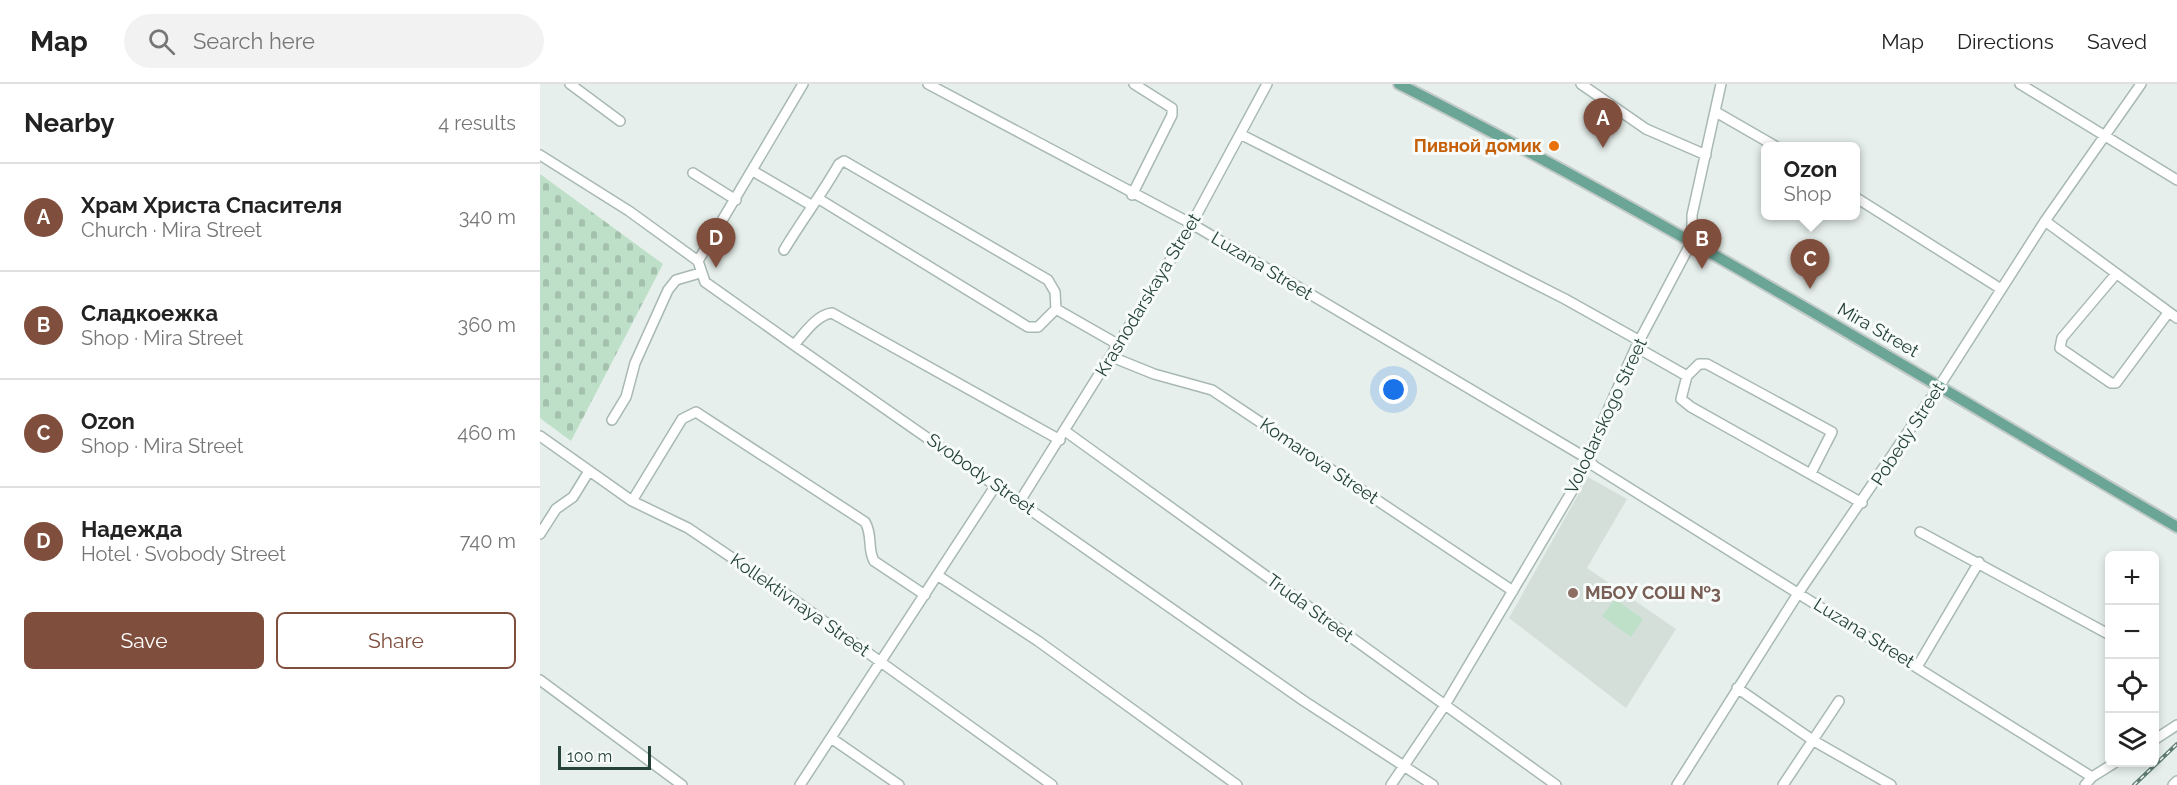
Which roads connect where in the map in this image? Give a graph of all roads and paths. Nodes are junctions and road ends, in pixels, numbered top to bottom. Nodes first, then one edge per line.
1 (570, 84) edge
2 (804, 84) edge
3 (928, 84) edge
4 (1134, 84) edge
5 (1267, 84) edge
6 (1399, 84) edge
7 (1581, 84) edge
8 (1721, 84) edge
9 (2020, 84) edge
10 (2141, 84) edge
11 (1716, 112) junction
12 (620, 121) dead end
13 (1240, 134) junction
14 (2104, 135) junction
15 (1767, 142) edge
16 (540, 155) edge
17 (1706, 155) junction
18 (753, 171) junction
19 (693, 173) dead end
20 (2177, 180) edge
21 (1132, 195) junction
22 (819, 199) junction
23 (736, 200) junction
24 (1860, 200) edge
25 (811, 205) junction
26 (2045, 221) junction
27 (1192, 224) junction
28 (1692, 241) junction
29 (784, 250) dead end
30 (698, 261) junction
31 (700, 273) junction
32 (2116, 274) junction
33 (2001, 289) junction
34 (1056, 309) junction
35 (2173, 315) edge
36 (1638, 344) junction
37 (794, 345) junction
38 (1119, 345) junction
39 (1112, 357) junction
40 (1687, 376) junction
41 (1940, 385) junction
42 (612, 420) dead end
43 (1062, 435) junction
44 (540, 436) edge
45 (1588, 459) junction
46 (589, 471) junction
47 (1811, 473) junction
48 (996, 485) junction
49 (632, 501) junction
50 (1020, 501) junction
51 (1862, 503) junction
52 (2177, 527) edge
53 (1920, 532) dead end
54 (540, 534) edge
55 (1979, 562) junction
56 (937, 575) junction
57 (1513, 591) junction
58 (1799, 592) junction
59 (925, 595) junction
60 (2105, 633) edge
61 (881, 662) junction
62 (1917, 667) junction
63 (540, 680) edge
64 (1737, 688) junction
65 (1839, 701) dead end
66 (1445, 705) junction
67 (2177, 725) edge
68 (2159, 737) edge
69 (831, 738) junction
70 (1814, 741) junction
71 (1403, 766) junction
72 (2108, 767) edge
73 (2092, 777) junction
74 (2177, 781) edge
75 (682, 785) edge
76 (800, 785) edge
77 (899, 785) edge
78 (1052, 785) edge
79 (1237, 785) edge
80 (1391, 785) edge
81 (1433, 785) edge
82 (1556, 785) edge
83 (1677, 785) edge
84 (1783, 785) edge
85 (1890, 785) edge
86 (2085, 785) edge
87 (2173, 785) edge

1 - 12 street
2 - 18 street
3 - 21 street, Luzana Street
4 - 21 street
5 - 13 street, Krasnodarskaya Street
6 - 28 main road, Mira Street
7 - 17 street
8 - 11 street, Volodarskogo Street
9 - 14 street
10 - 14 street, Pobedy Street
11 - 15 street
11 - 17 street, Volodarskogo Street
13 - 27 street, Krasnodarskaya Street
13 - 36 street
14 - 20 street
14 - 26 street, Pobedy Street
16 - 30 street
17 - 28 street, Volodarskogo Street
18 - 23 street
18 - 25 street
19 - 23 street
21 - 27 street, Luzana Street
22 - 25 street
22 - 34 street
22 - 34 street
23 - 30 street
24 - 33 street
25 - 29 street
26 - 32 street
26 - 33 street, Pobedy Street
27 - 38 street, Krasnodarskaya Street
27 - 45 street, Luzana Street
28 - 36 street, Volodarskogo Street
28 - 41 main road, Mira Street
30 - 31 street
31 - 37 street, Svobody Street
31 - 42 street
32 - 35 street
32 - 35 street
33 - 41 street, Pobedy Street
34 - 38 street
36 - 40 street
36 - 45 street, Volodarskogo Street
37 - 43 street, Truda Street
37 - 48 street, Svobody Street
38 - 39 street, Krasnodarskaya Street
39 - 43 street, Krasnodarskaya Street
39 - 57 street, Komarova Street
40 - 47 street
40 - 47 street
41 - 51 street, Pobedy Street
41 - 52 main road, Mira Street
43 - 50 street, Krasnodarskaya Street
43 - 66 street, Truda Street
44 - 46 street, Kollektivnaya Street
45 - 57 street, Volodarskogo Street
45 - 58 street, Luzana Street
46 - 49 street, Kollektivnaya Street
46 - 54 street
47 - 51 street
48 - 50 street, Svobody Street
48 - 56 street
49 - 59 street
49 - 61 street, Kollektivnaya Street
50 - 71 street, Svobody Street
51 - 58 street, Pobedy Street
53 - 55 street
55 - 60 street
55 - 62 street
56 - 59 street
56 - 79 street
57 - 66 street, Volodarskogo Street
58 - 62 street, Luzana Street
58 - 64 street, Pobedy Street
59 - 61 street
61 - 69 street
61 - 78 street, Kollektivnaya Street
62 - 73 street, Luzana Street
63 - 75 street
64 - 70 street
64 - 83 street, Pobedy Street
65 - 70 street
66 - 71 street, Volodarskogo Street
66 - 82 street, Truda Street
67 - 68 street
69 - 76 street
69 - 77 street
70 - 84 street
70 - 85 street
71 - 80 street, Volodarskogo Street
71 - 81 street, Svobody Street
72 - 73 street
73 - 86 street
74 - 87 street

